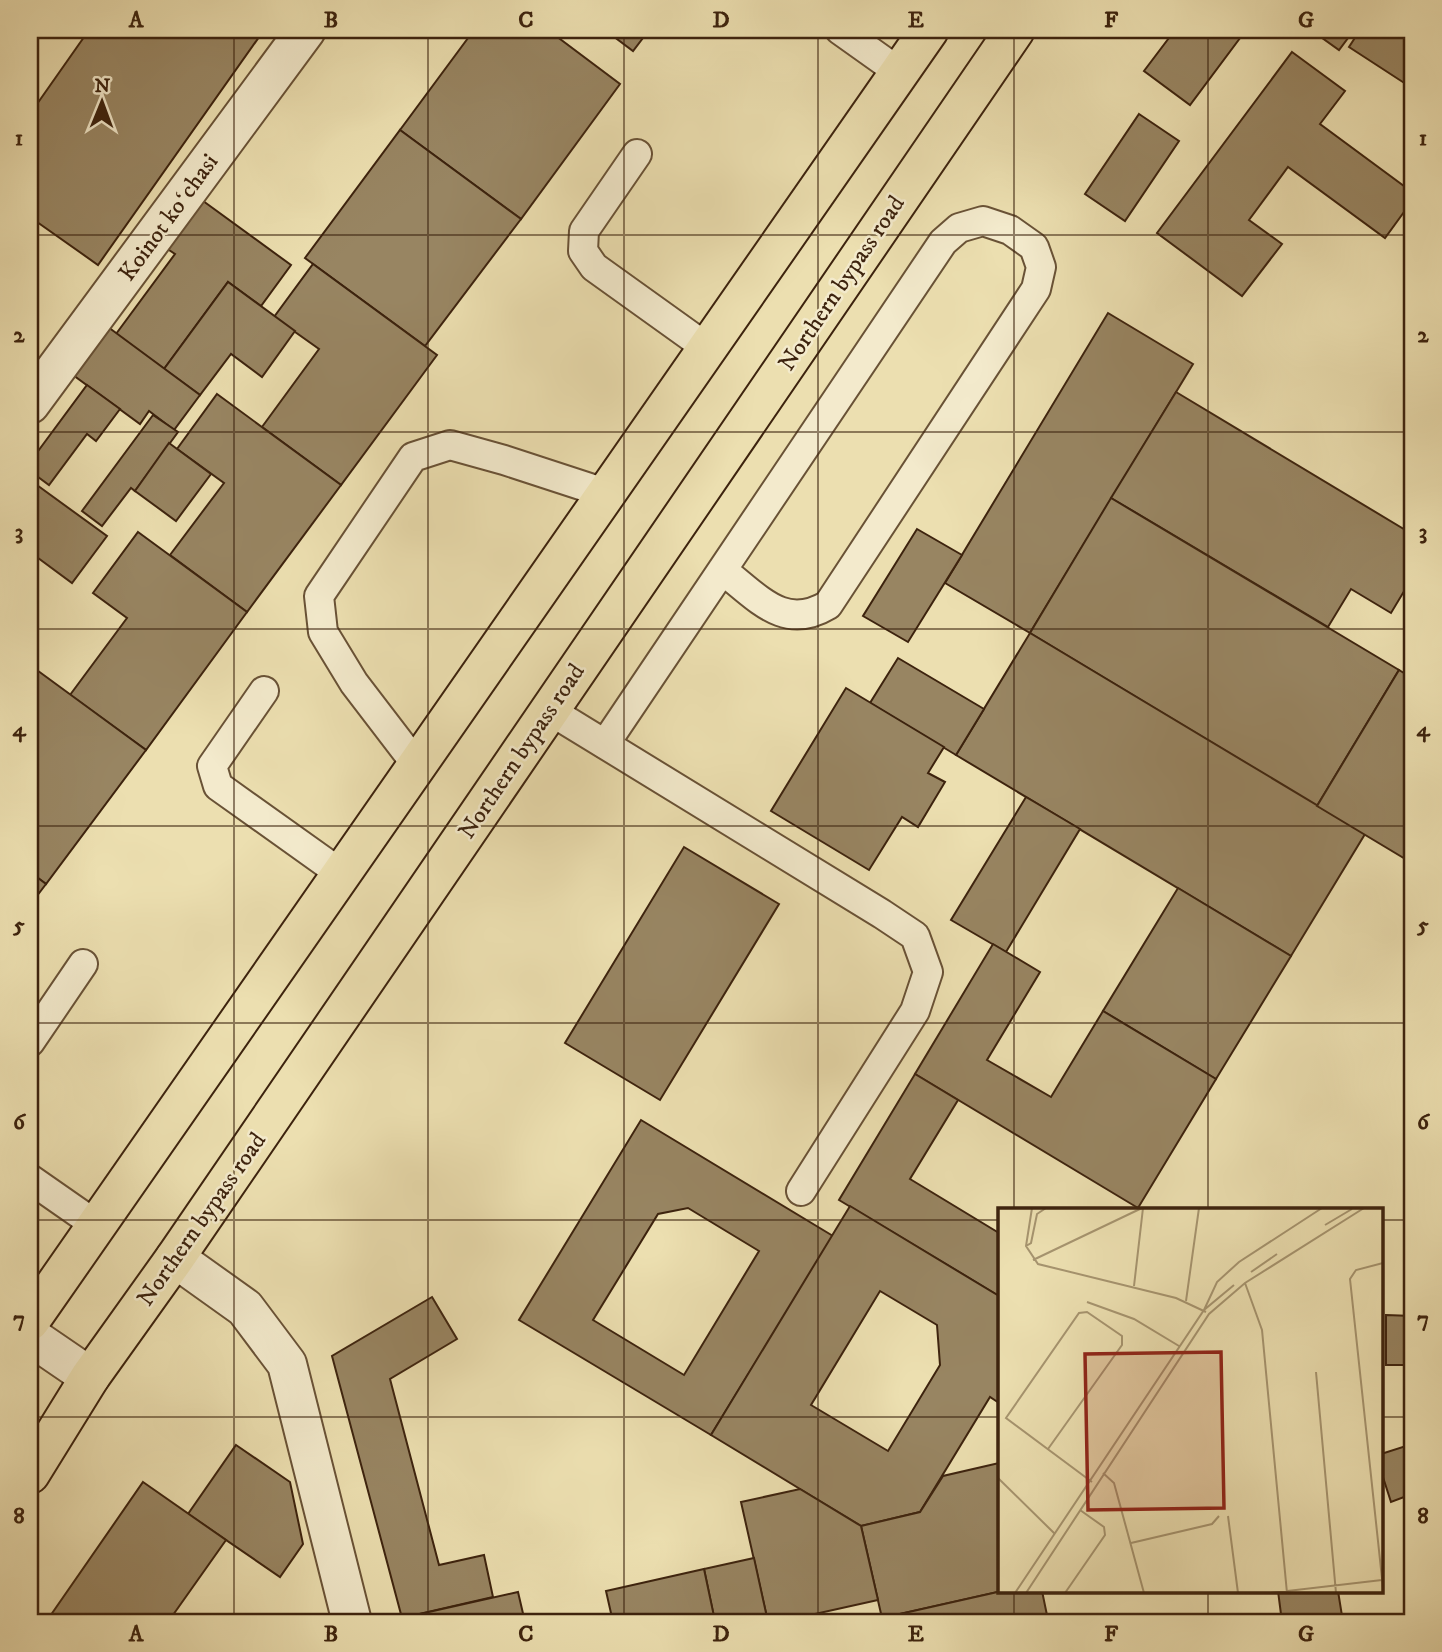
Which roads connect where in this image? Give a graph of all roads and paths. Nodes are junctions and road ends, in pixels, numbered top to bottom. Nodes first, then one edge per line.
1 (306, 30) edge
2 (840, 30) edge
3 (929, 30) edge
4 (1015, 30) edge
5 (899, 72) junction
6 (637, 154) dead end
7 (707, 348) junction
8 (30, 404) edge
9 (605, 493) junction
10 (722, 570) junction
11 (264, 691) dead end
12 (549, 710) junction
13 (605, 744) junction
14 (416, 764) junction
15 (340, 873) junction
16 (83, 964) dead end
17 (30, 1042) edge
18 (30, 1179) edge
19 (801, 1191) dead end
20 (96, 1225) junction
21 (175, 1258) junction
22 (30, 1321) edge
23 (30, 1336) edge
24 (90, 1377) junction
25 (30, 1474) edge
26 (352, 1622) edge

1 - 8 street, Koinot koʻchasi
2 - 5 lane
3 - 5 main road
4 - 12 main road, Northern bypass road
5 - 7 main road
6 - 7 lane
7 - 9 main road
9 - 14 main road
9 - 14 lane
10 - 10 lane
10 - 13 lane
11 - 15 lane
12 - 13 lane
12 - 21 main road, Northern bypass road
13 - 19 lane
14 - 15 main road
15 - 20 main road
16 - 17 lane
18 - 20 lane
20 - 22 main road
21 - 24 main road, Northern bypass road
21 - 26 street
23 - 24 street
24 - 25 main road, Northern bypass road

